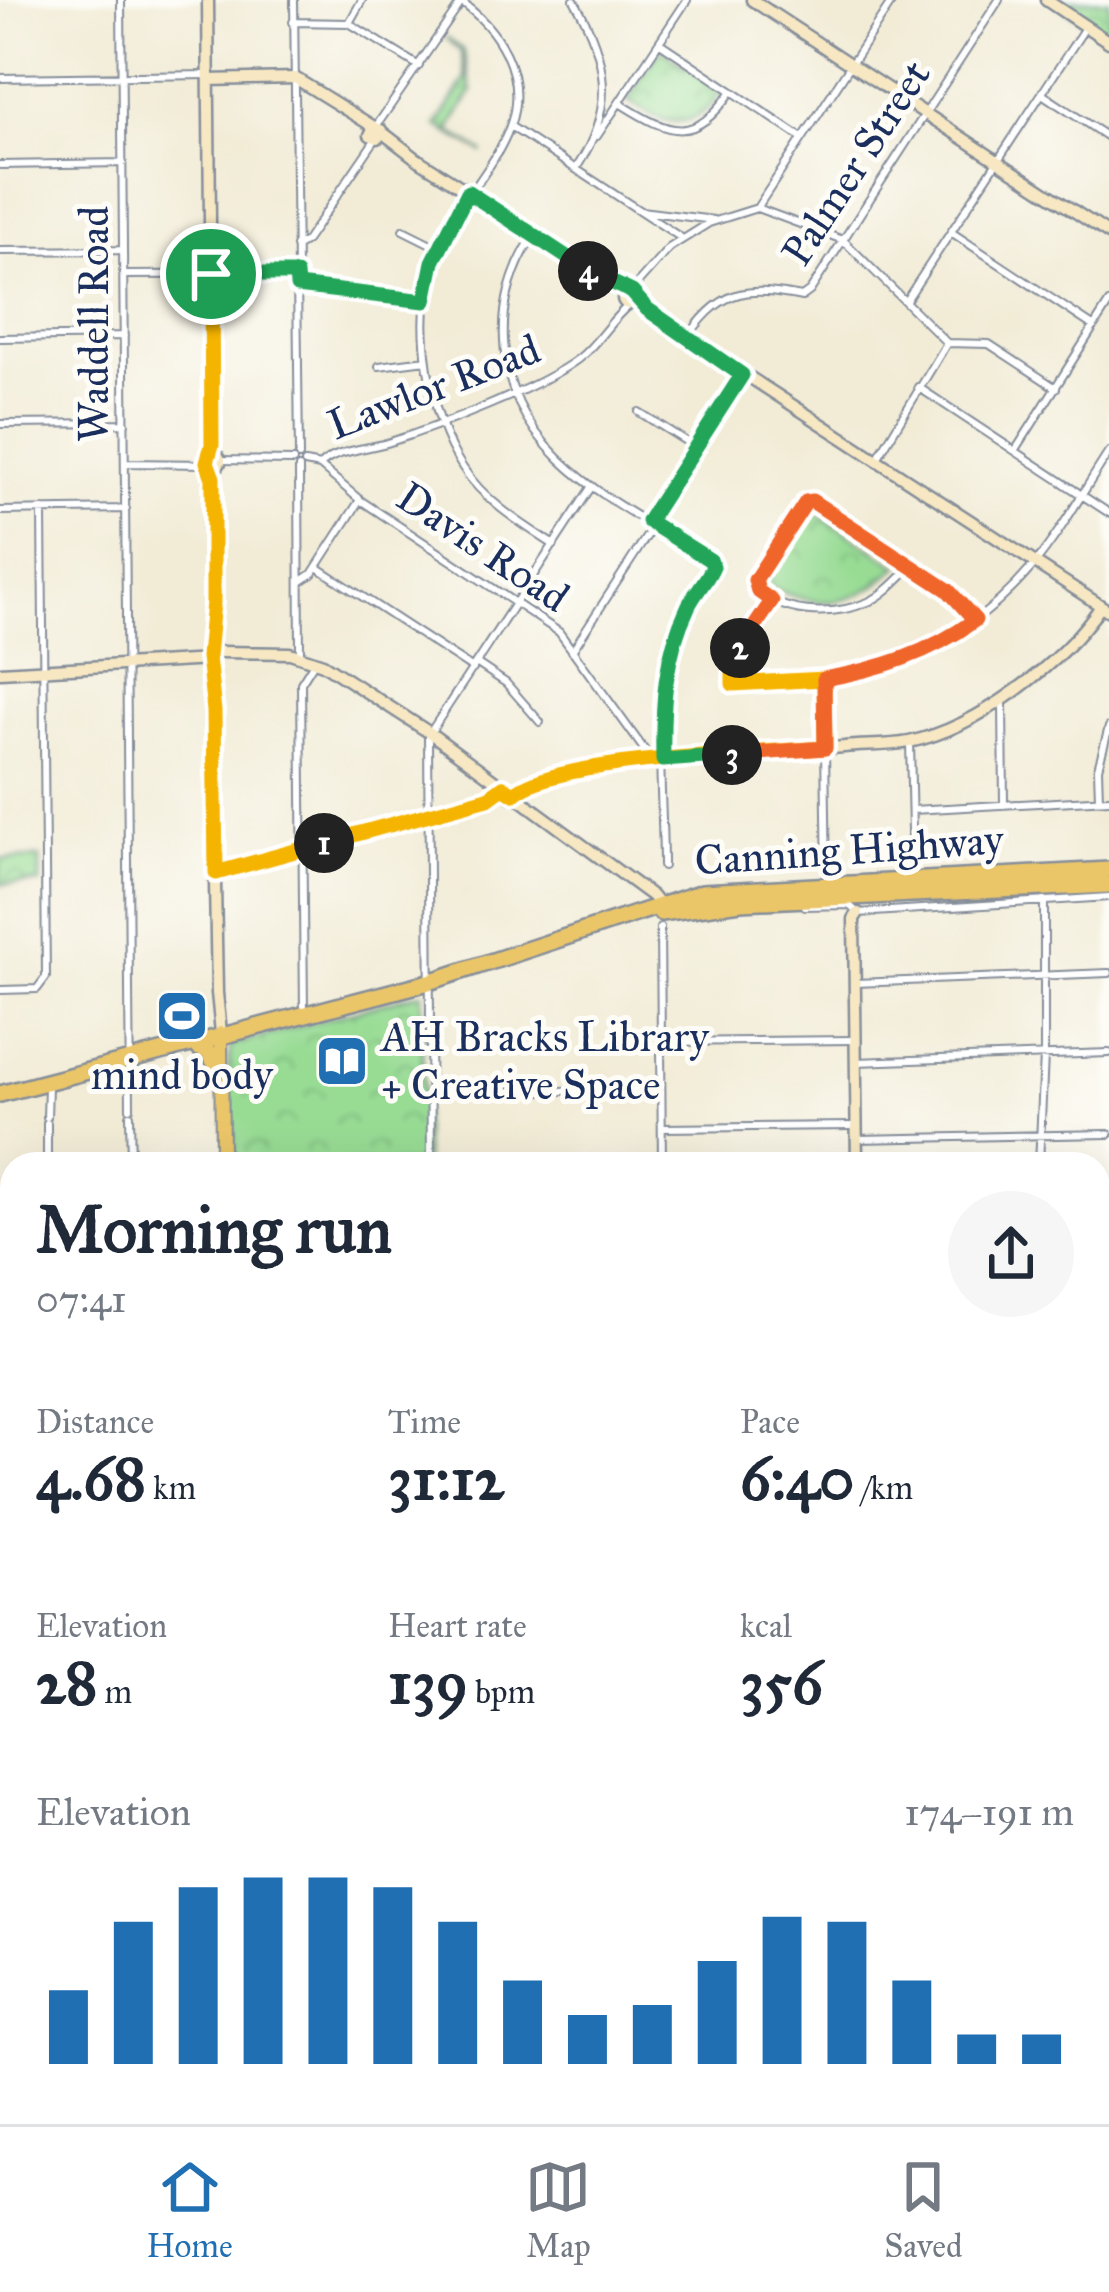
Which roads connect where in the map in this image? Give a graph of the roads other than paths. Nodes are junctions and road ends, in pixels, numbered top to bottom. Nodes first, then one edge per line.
1 (121, 0) edge
2 (208, 0) edge
3 (293, 0) edge
4 (362, 0) edge
5 (574, 0) edge
6 (687, 0) edge
7 (752, 0) edge
8 (1000, 0) edge
9 (1046, 0) edge
10 (460, 1) edge
11 (889, 1) edge
12 (293, 22) junction
13 (349, 23) junction
14 (1086, 26) junction
15 (1109, 42) edge
16 (660, 43) junction
17 (849, 64) junction
18 (419, 67) junction
19 (122, 76) junction
20 (0, 78) edge
21 (208, 78) junction
22 (295, 82) junction
23 (732, 91) junction
24 (1042, 94) junction
25 (620, 104) junction
26 (924, 113) junction
27 (510, 125) junction
28 (376, 132) junction
29 (597, 136) junction
30 (802, 138) junction
31 (1109, 138) edge
32 (998, 161) junction
33 (123, 163) junction
34 (0, 165) edge
35 (577, 166) junction
36 (468, 192) junction
37 (758, 208) junction
38 (641, 211) junction
39 (715, 221) junction
40 (403, 230) dead end
41 (951, 232) junction
42 (1109, 234) edge
43 (534, 236) junction
44 (683, 239) junction
45 (843, 240) junction
46 (296, 247) junction
47 (439, 248) junction
48 (124, 250) junction
49 (0, 251) edge
50 (211, 274) junction
51 (296, 274) junction
52 (124, 275) junction
53 (297, 286) junction
54 (629, 298) junction
55 (425, 301) junction
56 (906, 301) junction
57 (1109, 303) edge
58 (1093, 326) junction
59 (124, 336) junction
60 (688, 337) junction
61 (0, 338) edge
62 (947, 343) junction
63 (426, 360) junction
64 (379, 366) dead end
65 (743, 373) junction
66 (918, 387) junction
67 (1056, 388) junction
68 (514, 391) junction
69 (639, 412) dead end
70 (443, 421) junction
71 (125, 423) junction
72 (0, 424) edge
73 (694, 447) junction
74 (1015, 451) junction
75 (1109, 452) edge
76 (877, 459) junction
77 (213, 462) junction
78 (299, 462) junction
79 (125, 463) junction
80 (320, 466) junction
81 (592, 486) junction
82 (1081, 495) junction
83 (360, 500) junction
84 (126, 509) junction
85 (42, 510) junction
86 (0, 511) edge
87 (1109, 513) edge
88 (651, 523) junction
89 (554, 545) junction
90 (1035, 563) junction
91 (912, 566) junction
92 (316, 567) junction
93 (301, 582) junction
94 (772, 601) junction
95 (516, 603) junction
96 (1105, 609) edge
97 (975, 620) junction
98 (572, 651) junction
99 (214, 656) junction
100 (305, 659) junction
101 (127, 662) junction
102 (474, 666) junction
103 (43, 669) junction
104 (0, 672) edge
105 (824, 679) junction
106 (1003, 698) junction
107 (540, 722) dead end
108 (1109, 727) edge
109 (429, 734) junction
110 (910, 742) junction
111 (825, 748) junction
112 (658, 760) junction
113 (507, 792) junction
114 (1109, 799) edge
115 (1099, 800) junction
116 (1004, 805) junction
117 (912, 810) junction
118 (427, 815) junction
119 (302, 850) junction
120 (663, 866) dead end
121 (1109, 870) edge
122 (216, 873) junction
123 (913, 880) junction
124 (827, 885) junction
125 (1109, 885) edge
126 (995, 889) junction
127 (1109, 897) edge
128 (703, 898) junction
129 (771, 900) junction
130 (1044, 900) junction
131 (659, 913) junction
132 (858, 913) junction
133 (1109, 973) edge
134 (1044, 975) junction
135 (429, 982) junction
136 (855, 983) junction
137 (0, 991) edge
138 (302, 1016) junction
139 (215, 1040) junction
140 (856, 1040) junction
141 (661, 1042) junction
142 (1109, 1053) edge
143 (1044, 1055) junction
144 (129, 1062) junction
145 (856, 1062) junction
146 (216, 1065) joint
147 (45, 1089) junction
148 (662, 1090) junction
149 (430, 1092) junction
150 (0, 1097) edge
151 (662, 1128) junction
152 (856, 1133) junction
153 (1109, 1134) edge
154 (1039, 1136) junction
155 (47, 1152) edge
156 (131, 1152) edge
157 (219, 1152) edge
158 (219, 1152) edge
159 (431, 1152) edge
160 (662, 1152) edge
161 (857, 1152) edge
162 (1039, 1152) edge

1 - 19 street, Waddell Road
2 - 21 street
3 - 12 street
4 - 13 street
5 - 29 street
6 - 16 street
7 - 17 street
8 - 26 street, Palmer Street
9 - 14 street
10 - 18 street
10 - 27 street
11 - 17 street
12 - 13 street
12 - 22 street
13 - 18 street
14 - 15 street
14 - 24 street
16 - 23 street
16 - 25 street
17 - 26 street
17 - 30 street
18 - 28 street
19 - 20 street
19 - 21 street
19 - 33 street, Waddell Road
21 - 22 street
21 - 50 street
22 - 28 street
22 - 46 street
23 - 25 street
23 - 30 street
24 - 31 street
24 - 32 street
25 - 29 street
26 - 32 street
26 - 45 street, Palmer Street
27 - 35 street
27 - 36 street
28 - 36 street
28 - 46 street
29 - 35 street
30 - 37 street
32 - 41 street
32 - 42 street
33 - 34 street
33 - 48 street, Waddell Road
35 - 38 street
36 - 43 street
36 - 47 street
37 - 39 street
37 - 45 street
38 - 39 street
38 - 44 street
39 - 44 street, Lawlor Road
40 - 47 street
41 - 56 street
41 - 58 street
43 - 54 street
43 - 68 street
44 - 54 street, Lawlor Road
45 - 56 street
45 - 60 street, Palmer Street
46 - 51 street
47 - 55 street
48 - 49 street
48 - 52 street, Waddell Road
50 - 51 street
50 - 52 street
50 - 77 street
51 - 53 street
52 - 59 street, Waddell Road
53 - 55 street
53 - 78 street
54 - 60 street
54 - 68 street, Lawlor Road
55 - 63 street
56 - 62 street
57 - 58 street
58 - 67 street
59 - 61 street
59 - 71 street, Waddell Road
60 - 65 street
62 - 66 street
62 - 67 street
63 - 64 street
63 - 70 street
65 - 73 street
65 - 76 street
66 - 74 street
66 - 76 street
67 - 74 street
68 - 70 street, Lawlor Road
68 - 81 street
69 - 73 street
70 - 80 street, Lawlor Road
70 - 89 street
71 - 72 street
71 - 79 street, Waddell Road
73 - 88 street
74 - 82 street
75 - 82 street
76 - 90 street
77 - 78 street, Davis Road
77 - 79 street, Davis Road
77 - 99 street
78 - 80 street, Davis Road
78 - 93 street
79 - 84 street, Waddell Road
80 - 83 street, Davis Road
81 - 88 street
81 - 89 street
82 - 87 street
82 - 90 street
83 - 92 street
83 - 95 street, Davis Road
84 - 85 street
84 - 101 street, Waddell Road
85 - 86 street
85 - 103 street
88 - 98 street
88 - 112 street
89 - 95 street
90 - 96 street
90 - 97 street
91 - 94 street
91 - 94 street
91 - 97 street
92 - 93 street
92 - 102 street
93 - 100 street
94 - 105 street
95 - 98 street, Davis Road
95 - 102 street
96 - 106 street
97 - 105 street
98 - 112 street, Davis Road
99 - 100 street
99 - 101 street
99 - 122 street
100 - 109 street
100 - 119 street
101 - 103 street
101 - 144 street, Waddell Road
102 - 107 street
102 - 109 street
103 - 104 street
103 - 137 street
105 - 111 street
106 - 110 street
106 - 116 street
108 - 115 street
109 - 113 street
109 - 118 street
110 - 111 street
110 - 117 street
111 - 112 street
111 - 124 street
112 - 113 street
112 - 120 street
113 - 118 street
113 - 131 street
114 - 115 street
115 - 116 street
116 - 117 street
117 - 123 street
118 - 119 street
118 - 135 street
119 - 122 street
119 - 138 street
121 - 126 highway, Canning Highway
122 - 139 street
123 - 124 highway, Canning Highway
123 - 126 highway, Canning Highway
124 - 128 highway, Canning Highway
125 - 126 highway, Canning Highway
126 - 129 highway, Canning Highway
126 - 130 street, Canning Highway
126 - 132 street, Canning Highway
127 - 130 street, Canning Highway
128 - 129 highway, Canning Highway
128 - 131 highway, Canning Highway
129 - 132 street, Canning Highway
130 - 134 street
131 - 135 highway, Canning Highway
131 - 141 street
132 - 136 street
133 - 134 street
134 - 136 street
134 - 143 street
135 - 138 highway, Canning Highway
135 - 149 street
136 - 140 street
138 - 139 highway, Canning Highway
139 - 144 highway, Canning Highway
139 - 146 highway
139 - 157 main road
140 - 141 street
140 - 145 street
141 - 148 street
142 - 143 street
143 - 145 street
143 - 154 street
144 - 147 highway, Canning Highway
144 - 156 street, Waddell Road
145 - 152 street
146 - 158 main road
147 - 150 highway, Canning Highway
147 - 155 street
148 - 149 street
148 - 151 street
149 - 159 street
151 - 152 street
151 - 160 street
152 - 154 street
152 - 161 street
153 - 154 street
154 - 162 street

